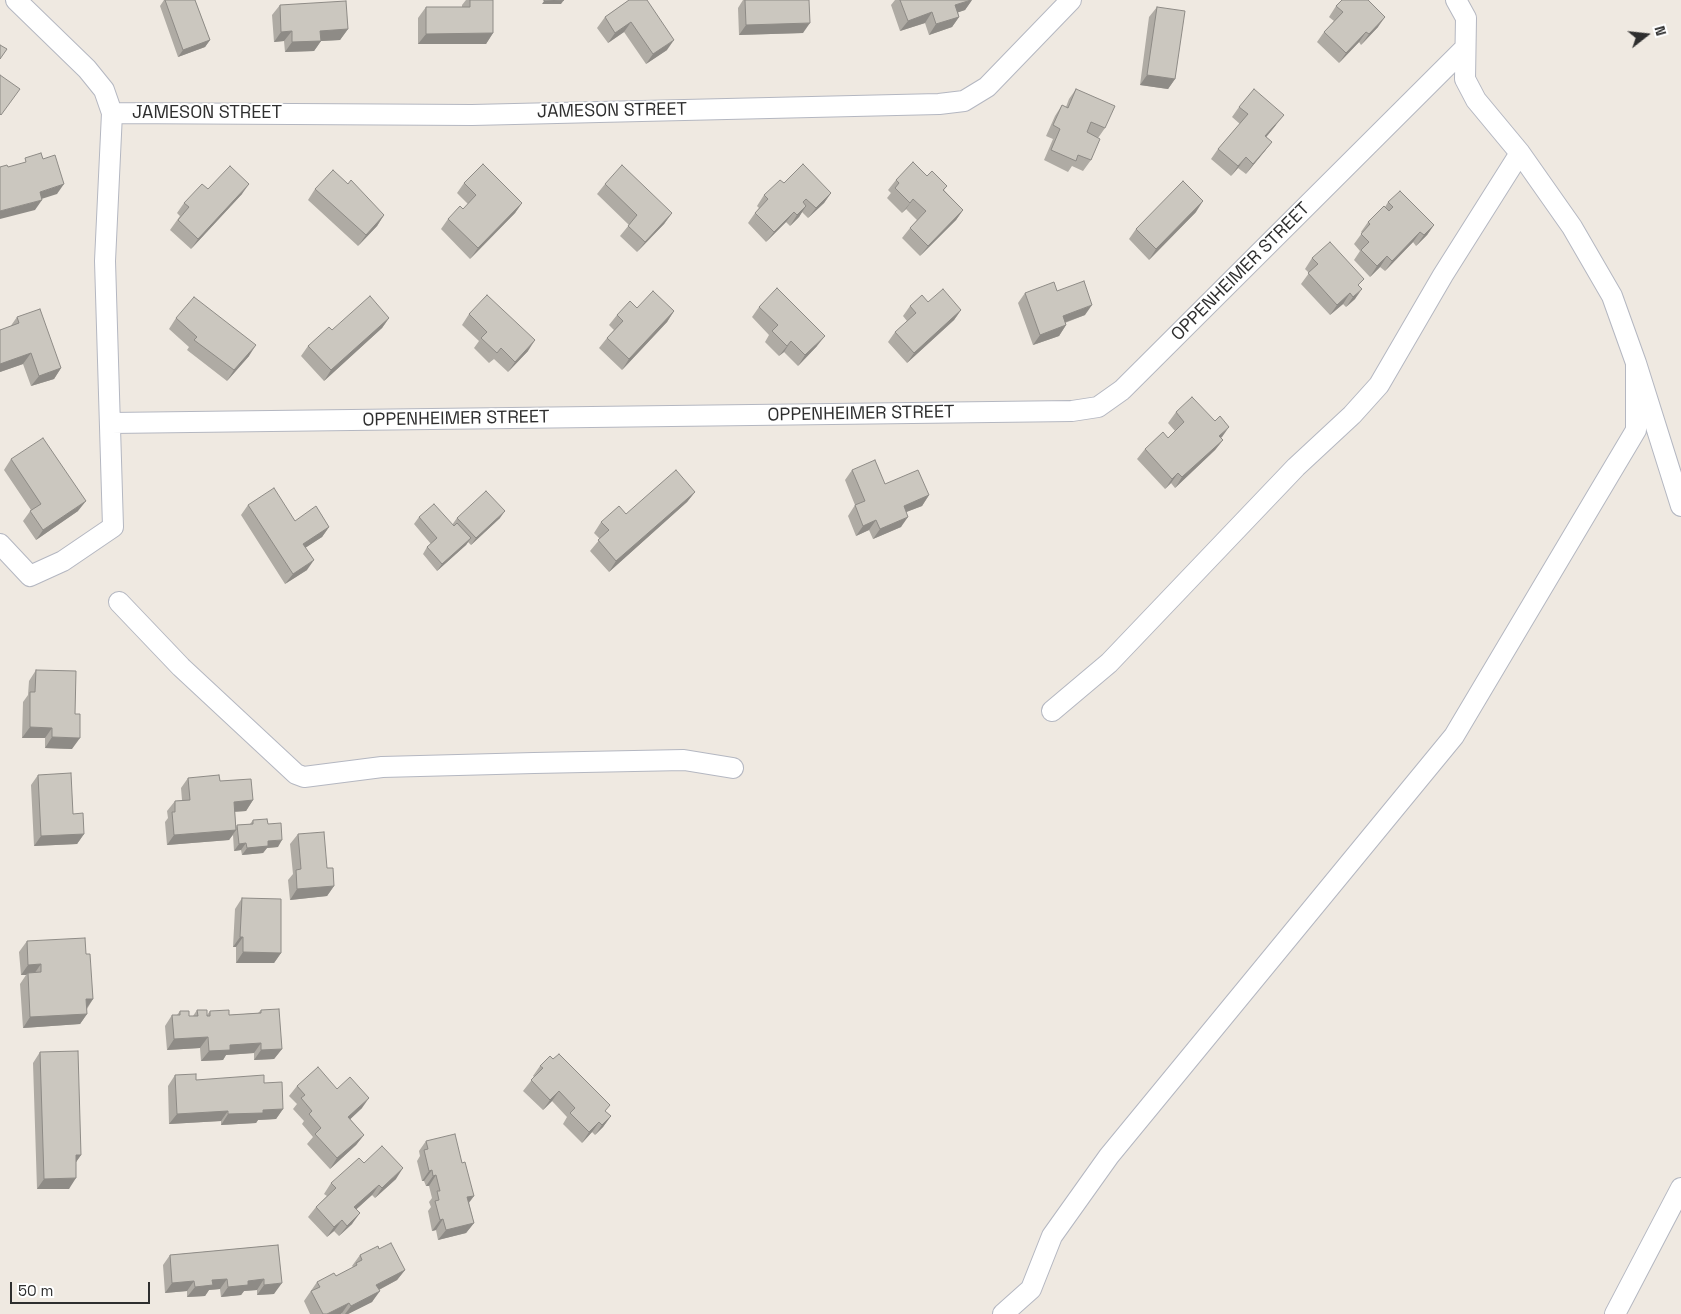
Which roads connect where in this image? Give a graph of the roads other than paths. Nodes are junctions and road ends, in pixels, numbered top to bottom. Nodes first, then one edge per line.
1 (16, 0) edge
2 (1071, 0) edge
3 (1456, 0) edge
4 (1464, 49) junction
5 (112, 113) junction
6 (1520, 153) junction
7 (1636, 363) junction
8 (111, 423) junction
9 (1681, 506) edge
10 (0, 544) edge
11 (118, 602) dead end
12 (1052, 711) dead end
13 (733, 768) dead end
14 (1681, 1188) edge
15 (1003, 1314) edge
16 (1615, 1314) edge

1 - 5 street
2 - 5 street, JAMESON STREET
3 - 4 street
4 - 6 street
4 - 8 street, OPPENHEIMER STREET
5 - 8 street
6 - 7 street
6 - 12 street
7 - 9 street
7 - 15 street
8 - 10 street
11 - 13 street
14 - 16 street

